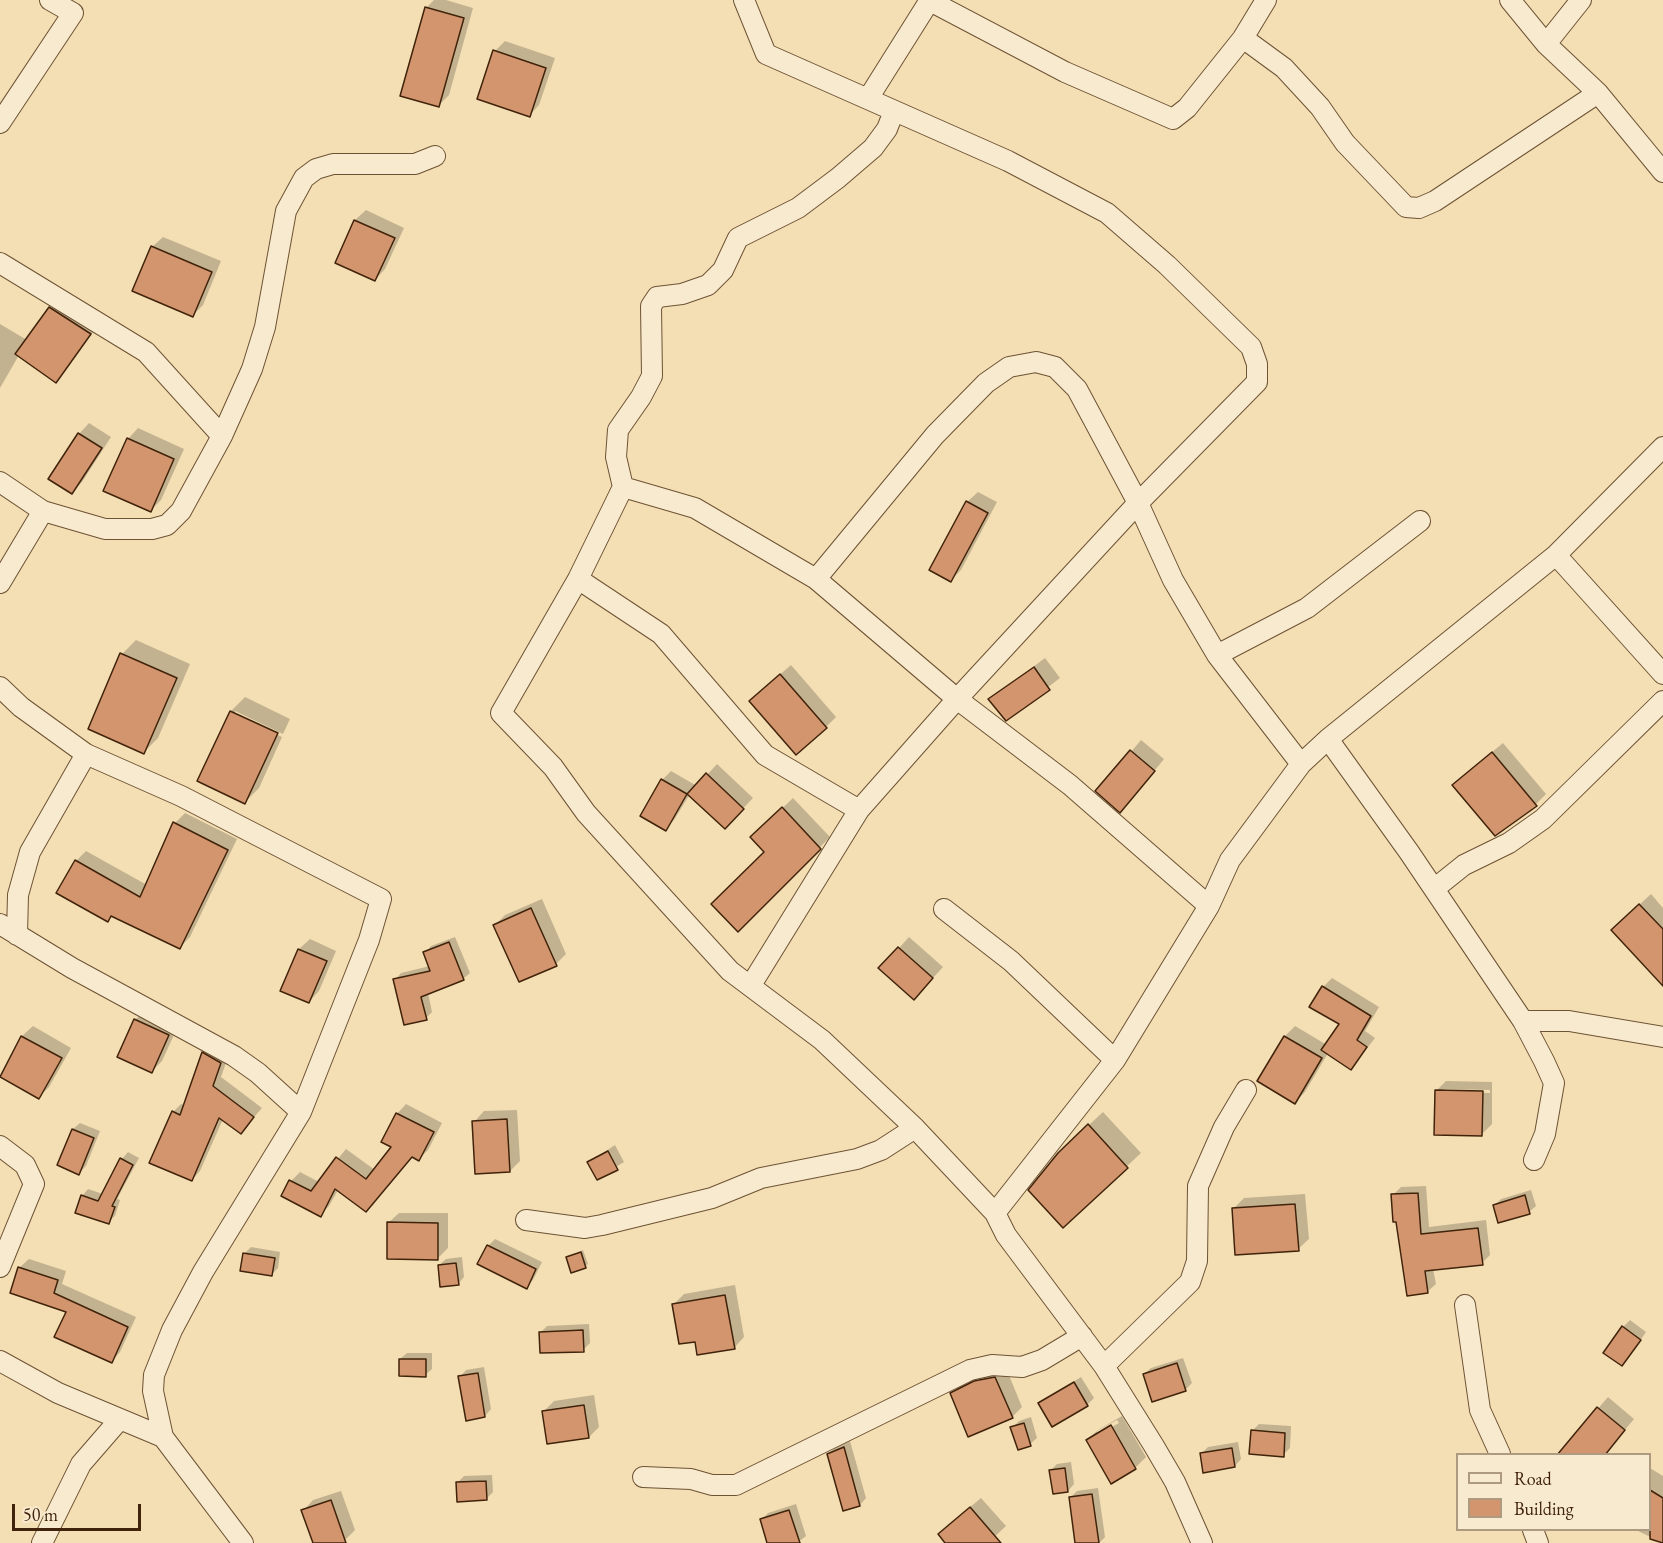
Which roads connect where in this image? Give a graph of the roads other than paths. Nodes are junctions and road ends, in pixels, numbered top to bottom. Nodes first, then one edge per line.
1 (50, 0) edge
2 (744, 0) edge
3 (930, 0) edge
4 (1266, 0) edge
5 (1510, 0) edge
6 (1581, 0) edge
7 (1243, 38) junction
8 (1546, 44) junction
9 (1598, 93) junction
10 (869, 97) junction
11 (894, 111) junction
12 (0, 123) edge
13 (435, 156) dead end
14 (1663, 172) edge
15 (0, 263) edge
16 (222, 436) junction
17 (1663, 447) edge
18 (0, 482) edge
19 (623, 487) junction
20 (1138, 503) junction
21 (43, 511) junction
22 (1420, 521) dead end
23 (1556, 555) junction
24 (578, 579) junction
25 (816, 579) junction
26 (0, 583) edge
27 (1217, 655) junction
28 (1663, 674) edge
29 (0, 687) edge
30 (957, 699) junction
31 (1663, 701) edge
32 (1329, 739) junction
33 (86, 754) junction
34 (1301, 764) junction
35 (859, 810) junction
36 (1434, 889) junction
37 (1209, 906) junction
38 (944, 909) dead end
39 (8, 929) edge
40 (751, 985) junction
41 (1523, 1021) junction
42 (1663, 1037) edge
43 (1115, 1060) junction
44 (1246, 1090) dead end
45 (301, 1112) junction
46 (915, 1128) junction
47 (0, 1146) edge
48 (1534, 1160) dead end
49 (995, 1213) junction
50 (526, 1220) dead end
51 (0, 1267) edge
52 (1465, 1305) dead end
53 (1082, 1336) junction
54 (0, 1361) edge
55 (1104, 1366) junction
56 (120, 1419) junction
57 (163, 1437) junction
58 (1499, 1453) edge
59 (643, 1477) dead end
60 (42, 1543) edge
61 (243, 1543) edge
62 (1202, 1543) edge

1 - 12 street
2 - 10 street
3 - 7 street
3 - 10 street
4 - 7 street
5 - 8 street
6 - 8 street
7 - 9 street
8 - 9 street
9 - 14 street
10 - 11 street
11 - 19 street
11 - 20 street
13 - 16 street
15 - 16 street
16 - 21 street
17 - 23 street
18 - 21 street
19 - 24 street
19 - 25 street
20 - 25 street
20 - 27 street
20 - 30 street
21 - 26 street
22 - 27 street
23 - 28 street
23 - 32 street
24 - 35 street
24 - 40 street
25 - 30 street
27 - 34 street
29 - 33 street
30 - 35 street
30 - 37 street
31 - 36 street
32 - 34 street
32 - 36 street
33 - 39 street
33 - 45 street
34 - 37 street
35 - 40 street
36 - 41 street
37 - 43 street
38 - 43 street
39 - 45 street
40 - 46 street
41 - 42 street
41 - 48 street
43 - 49 street
44 - 55 street
45 - 57 street
46 - 49 street
46 - 50 street
47 - 51 street
49 - 53 street
52 - 58 street
53 - 55 street
53 - 59 street
54 - 56 street
55 - 62 street
56 - 57 street
56 - 60 street
57 - 61 street

